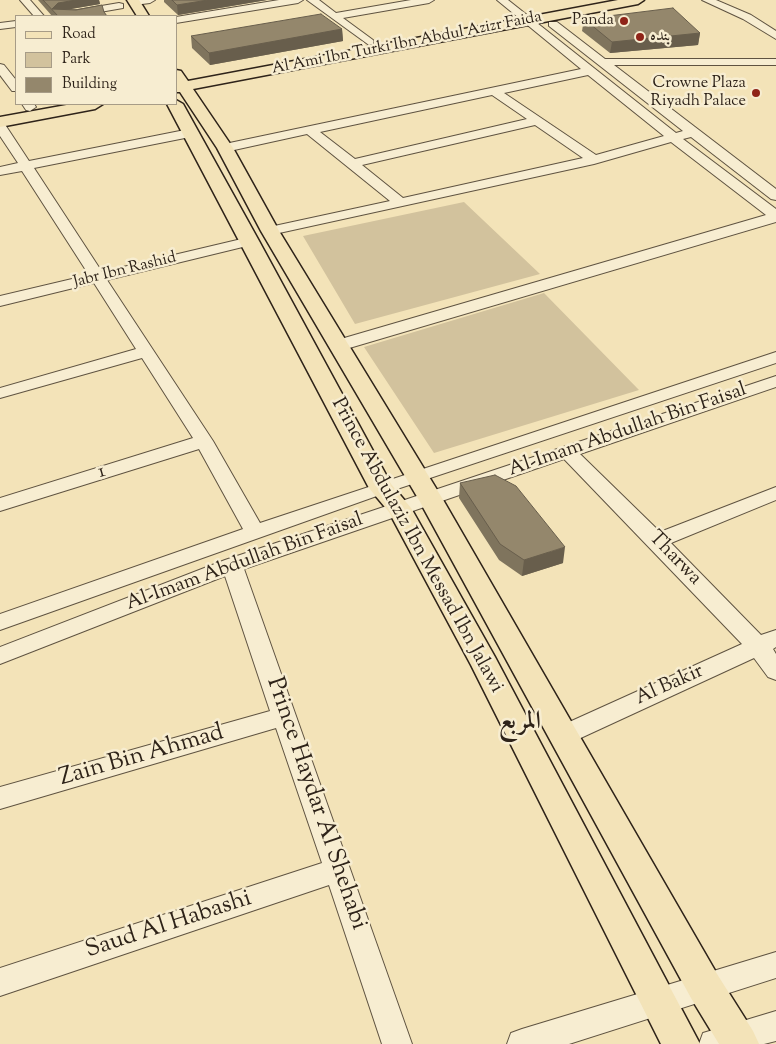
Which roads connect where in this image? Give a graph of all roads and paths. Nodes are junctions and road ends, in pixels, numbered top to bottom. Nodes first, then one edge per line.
1 (25, 0) edge
2 (150, 0) edge
3 (222, 0) edge
4 (298, 0) edge
5 (312, 0) edge
6 (429, 0) edge
7 (502, 0) edge
8 (603, 0) edge
9 (638, 0) edge
10 (706, 0) edge
11 (742, 0) edge
12 (134, 1) edge
13 (120, 8) edge
14 (233, 11) junction
15 (38, 15) edge
16 (68, 15) edge
17 (142, 15) edge
18 (334, 16) junction
19 (533, 16) junction
20 (747, 17) junction
21 (178, 20) edge
22 (15, 24) edge
23 (0, 26) edge
24 (776, 36) edge
25 (369, 42) junction
26 (604, 62) junction
27 (776, 62) edge
28 (590, 71) junction
29 (5, 72) edge
30 (178, 85) edge
31 (15, 87) edge
32 (496, 92) junction
33 (29, 105) edge
34 (90, 105) edge
35 (0, 112) edge
36 (536, 121) junction
37 (0, 122) edge
38 (0, 126) edge
39 (311, 131) junction
40 (693, 132) junction
41 (190, 133) junction
42 (674, 138) junction
43 (225, 148) junction
44 (594, 160) junction
45 (351, 164) junction
46 (25, 166) junction
47 (0, 171) edge
48 (776, 196) edge
49 (400, 202) junction
50 (776, 216) edge
51 (260, 236) junction
52 (98, 278) junction
53 (0, 301) edge
54 (340, 345) junction
55 (146, 352) junction
56 (776, 357) edge
57 (709, 380) junction
58 (776, 381) edge
59 (0, 393) edge
60 (732, 396) junction
61 (646, 401) junction
62 (670, 417) junction
63 (204, 441) junction
64 (566, 452) junction
65 (381, 488) junction
66 (423, 488) junction
67 (776, 492) edge
68 (0, 505) edge
69 (399, 508) junction
70 (255, 532) junction
71 (657, 541) junction
72 (232, 565) junction
73 (0, 622) edge
74 (767, 642) edge
75 (0, 656) edge
76 (776, 671) edge
77 (285, 716) junction
78 (564, 734) junction
79 (0, 798) edge
80 (338, 870) junction
81 (776, 965) edge
82 (0, 982) edge
83 (704, 986) junction
84 (658, 1001) junction
85 (776, 1026) edge
86 (730, 1042) edge
87 (397, 1044) edge
88 (522, 1044) edge
89 (681, 1044) edge

1 - 15 street
2 - 12 street
3 - 14 street
4 - 14 street
5 - 18 street
6 - 18 street
7 - 19 street
8 - 19 main road
9 - 19 main road, Al Ami Ibn Turki Ibn Abdul Azizr Faida
10 - 20 street
11 - 20 street
12 - 17 main road
13 - 16 street
14 - 21 street
18 - 25 street
19 - 25 main road
19 - 26 street
19 - 28 street
19 - 30 main road, Al Ami Ibn Turki Ibn Abdul Azizr Faida
20 - 24 street
22 - 23 street
25 - 30 main road
26 - 27 street
26 - 40 street
28 - 32 street
28 - 42 street
29 - 31 street
30 - 41 main road, Prince Abdulaziz Ibn Messad Ibn Jalawi
30 - 43 main road, Prince Abdulaziz Ibn Messad Ibn Jalawi
32 - 36 street
32 - 39 street
33 - 35 main road
34 - 37 main road
36 - 44 street
36 - 45 street
38 - 46 street
39 - 43 street
39 - 45 street
40 - 42 street, Jabr Ibn Rashid
40 - 48 street
41 - 46 street
41 - 51 main road, Prince Abdulaziz Ibn Messad Ibn Jalawi
42 - 44 street, Jabr Ibn Rashid
42 - 50 street
43 - 51 main road, Prince Abdulaziz Ibn Messad Ibn Jalawi
44 - 49 street, Jabr Ibn Rashid
45 - 49 street
46 - 47 street
46 - 52 street
49 - 51 street, Jabr Ibn Rashid
50 - 54 street
51 - 52 street, Jabr Ibn Rashid
51 - 54 main road, Prince Abdulaziz Ibn Messad Ibn Jalawi
51 - 65 main road, Prince Abdulaziz Ibn Messad Ibn Jalawi
52 - 53 street, Jabr Ibn Rashid
52 - 55 street
54 - 66 main road, Prince Abdulaziz Ibn Messad Ibn Jalawi
55 - 59 street
55 - 63 street
56 - 57 street, Al-Imam Abdullah Bin Faisal
57 - 60 street
57 - 61 street, Al-Imam Abdullah Bin Faisal
58 - 60 street, Al-Imam Abdullah Bin Faisal
60 - 62 street, Al-Imam Abdullah Bin Faisal
61 - 62 street
61 - 66 street, Al-Imam Abdullah Bin Faisal
62 - 64 street, Al-Imam Abdullah Bin Faisal
63 - 68 street, 1
63 - 70 street
64 - 66 street, Al-Imam Abdullah Bin Faisal
64 - 71 street, Tharwa
65 - 66 street, Al-Imam Abdullah Bin Faisal
65 - 69 main road, Prince Abdulaziz Ibn Messad Ibn Jalawi
65 - 70 street, Al-Imam Abdullah Bin Faisal
66 - 69 street, Al-Imam Abdullah Bin Faisal
66 - 78 main road, Prince Abdulaziz Ibn Messad Ibn Jalawi
67 - 71 street
69 - 72 street, Al-Imam Abdullah Bin Faisal
69 - 84 main road, Prince Abdulaziz Ibn Messad Ibn Jalawi
70 - 73 street, Al-Imam Abdullah Bin Faisal
71 - 74 street, Tharwa
72 - 75 street, Al-Imam Abdullah Bin Faisal
72 - 77 street, Prince Haydar Al Shehabi
74 - 76 street, Tharwa
74 - 78 street, Al Bakir
77 - 79 street, Zain Bin Ahmad
77 - 80 street, Prince Haydar Al Shehabi
78 - 83 main road, Prince Abdulaziz Ibn Messad Ibn Jalawi
80 - 82 street, Saud Al Habashi
80 - 87 street, Prince Haydar Al Shehabi
81 - 83 street
83 - 84 street
83 - 86 main road, Prince Abdulaziz Ibn Messad Ibn Jalawi
84 - 88 street
84 - 89 main road, Prince Abdulaziz Ibn Messad Ibn Jalawi
85 - 86 street

